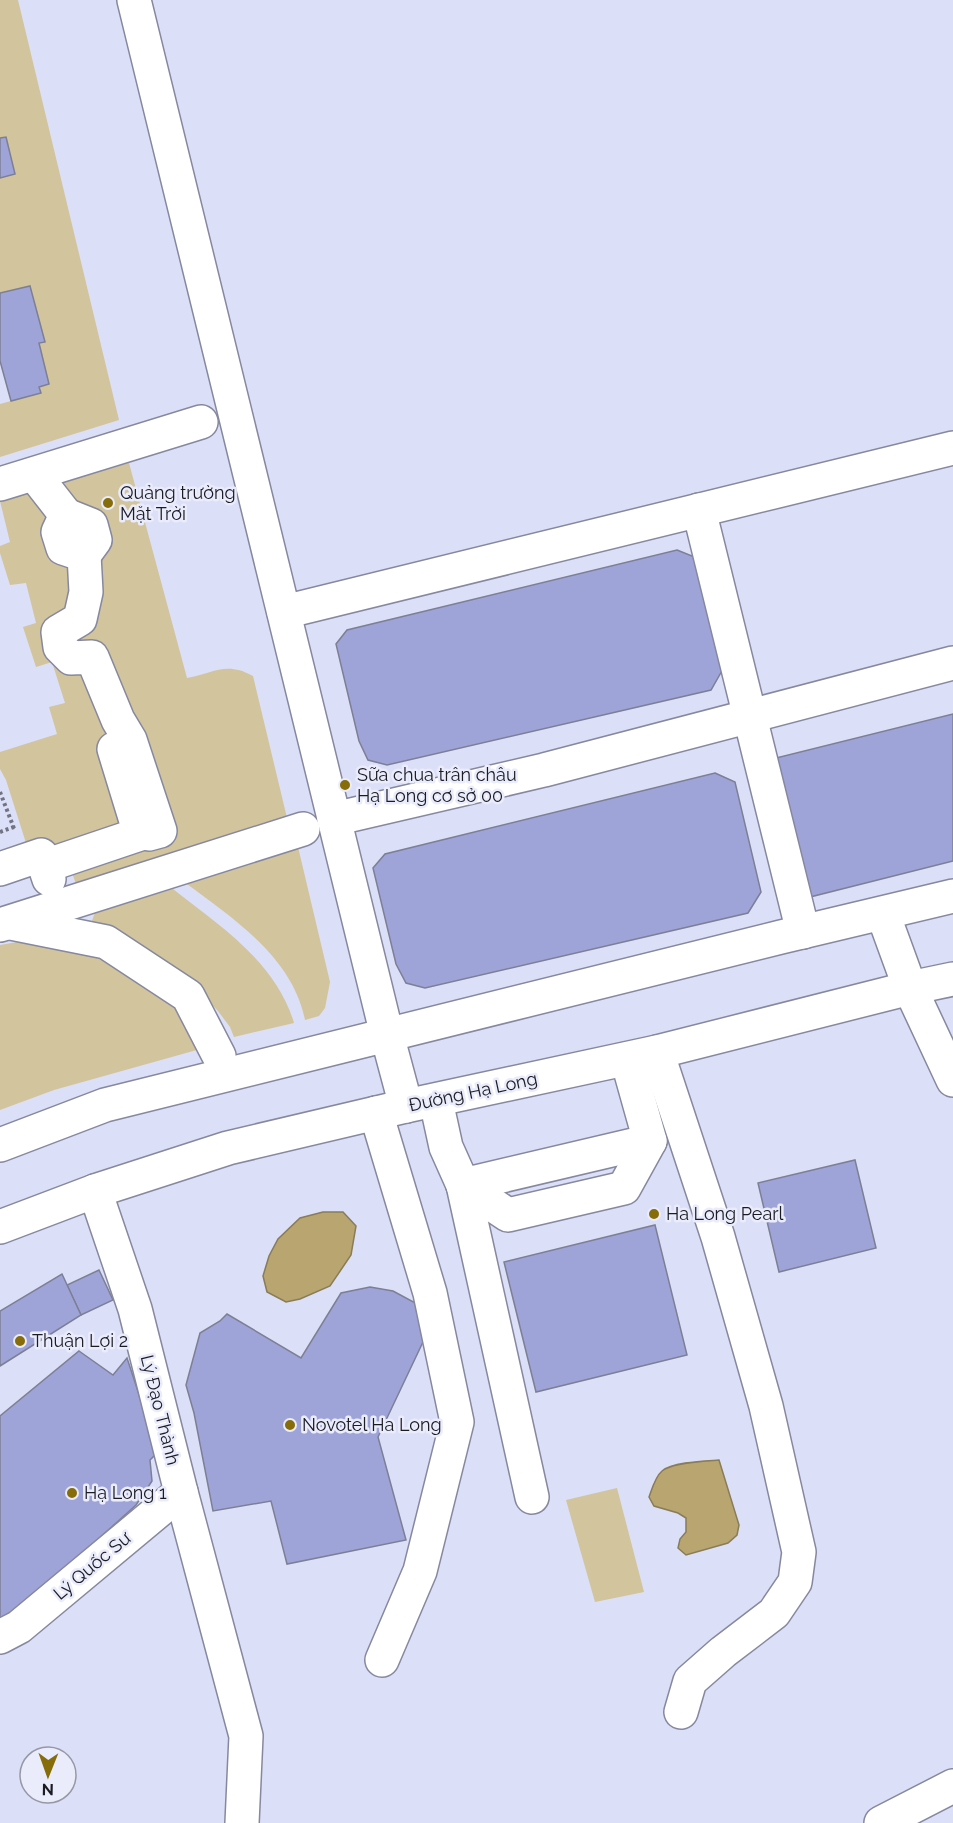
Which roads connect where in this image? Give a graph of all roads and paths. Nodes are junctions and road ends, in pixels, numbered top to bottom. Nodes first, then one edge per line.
1 (134, 0) edge
2 (201, 422) dead end
3 (953, 448) edge
4 (34, 474) junction
5 (0, 484) edge
6 (699, 510) junction
7 (284, 612) junction
8 (953, 663) edge
9 (750, 716) junction
10 (0, 792) edge
11 (2, 803) edge
12 (334, 819) junction
13 (14, 827) junction
14 (303, 829) dead end
15 (0, 832) edge
16 (24, 865) edge
17 (953, 896) edge
18 (58, 907) junction
19 (883, 914) junction
20 (4, 924) edge
21 (802, 932) junction
22 (953, 979) edge
23 (910, 988) junction
24 (387, 1035) junction
25 (219, 1056) dead end
26 (642, 1056) junction
27 (953, 1080) edge
28 (406, 1107) junction
29 (0, 1145) edge
30 (463, 1185) junction
31 (95, 1191) junction
32 (0, 1227) edge
33 (181, 1492) junction
34 (532, 1497) dead end
35 (0, 1637) edge
36 (382, 1660) dead end
37 (681, 1712) dead end
38 (953, 1786) edge
39 (242, 1823) edge
40 (881, 1823) edge

1 - 7 street
2 - 4 street
3 - 6 street
4 - 5 street
4 - 16 street
6 - 7 street
6 - 9 street
7 - 12 street
8 - 9 street
9 - 12 street
9 - 21 street
10 - 11 path
11 - 13 path
12 - 24 street
13 - 15 path
13 - 16 path
14 - 18 street
16 - 18 street
17 - 19 street
18 - 20 street
19 - 21 street
19 - 23 street
20 - 25 street
21 - 24 street
22 - 23 street, Đường Hạ Long
23 - 26 street, Đường Hạ Long
23 - 27 street
24 - 28 street
24 - 29 street
26 - 28 street, Đường Hạ Long
26 - 30 street
26 - 37 street
28 - 30 street
28 - 31 street, Đường Hạ Long
28 - 36 street
30 - 34 street
31 - 32 street, Đường Hạ Long
31 - 33 street, Lý Đạo Thành
33 - 35 street, Lý Quốc Sư
33 - 39 street, Lý Đạo Thành
38 - 40 street

